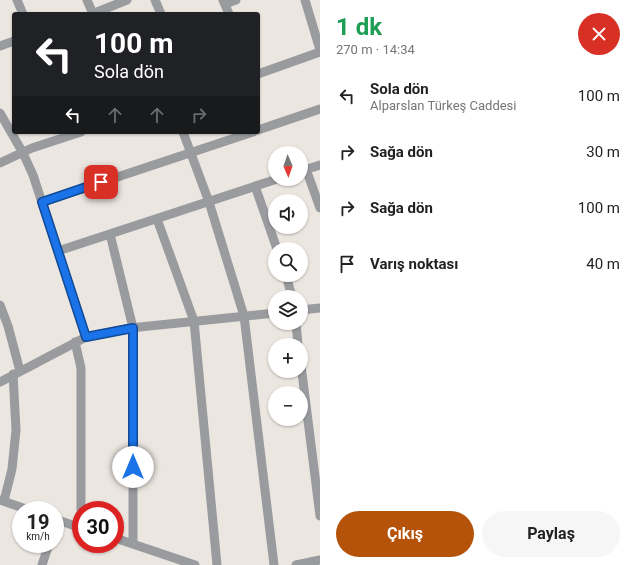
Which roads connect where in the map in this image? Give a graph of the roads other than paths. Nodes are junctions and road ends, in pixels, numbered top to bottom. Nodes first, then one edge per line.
1 (17, 0) edge
2 (87, 0) edge
3 (127, 0) edge
4 (156, 0) edge
5 (236, 0) edge
6 (305, 0) edge
7 (224, 2) edge
8 (22, 12) edge
9 (91, 12) edge
10 (97, 12) edge
11 (160, 12) edge
12 (228, 12) edge
13 (12, 43) edge
14 (0, 46) edge
15 (320, 51) edge
16 (260, 73) edge
17 (320, 109) edge
18 (0, 113) edge
19 (260, 129) edge
20 (73, 134) edge
21 (184, 134) edge
22 (247, 134) edge
23 (22, 152) junction
24 (191, 153) junction
25 (0, 162) edge
26 (320, 165) edge
27 (308, 169) edge
28 (308, 181) edge
29 (268, 182) edge
30 (256, 186) junction
31 (42, 202) junction
32 (209, 202) junction
33 (320, 208) edge
34 (157, 219) junction
35 (110, 234) junction
36 (275, 242) edge
37 (58, 251) junction
38 (0, 305) edge
39 (320, 308) edge
40 (308, 309) edge
41 (268, 314) edge
42 (244, 316) junction
43 (194, 321) junction
44 (133, 328) junction
45 (86, 337) junction
46 (75, 342) junction
47 (16, 372) junction
48 (303, 378) edge
49 (0, 382) edge
50 (2, 500) edge
51 (81, 501) edge
52 (12, 504) edge
53 (320, 516) edge
54 (124, 541) edge
55 (133, 544) junction
56 (46, 553) edge
57 (320, 560) edge
58 (179, 562) edge
59 (42, 565) edge
60 (195, 565) edge
61 (217, 565) edge
62 (274, 565) edge
63 (296, 565) edge

1 - 8 street
2 - 9 street
3 - 10 street
4 - 11 street
5 - 7 street
6 - 15 street
7 - 12 street
13 - 14 street
15 - 16 street
17 - 19 street
18 - 23 street
20 - 23 street
21 - 24 street
22 - 24 street
23 - 25 street
23 - 31 street
24 - 31 street
24 - 32 street
26 - 27 street
28 - 33 street
29 - 30 street
30 - 32 street
30 - 36 street
31 - 37 street
32 - 34 street
32 - 42 street
34 - 35 street
34 - 43 street
35 - 37 street
35 - 44 street
37 - 45 street
38 - 47 street
39 - 40 street
41 - 42 street
42 - 43 street
42 - 62 street
43 - 44 street
43 - 61 street
44 - 45 street
44 - 55 street
45 - 46 street
46 - 47 street
46 - 51 street
47 - 49 street
47 - 50 street
48 - 53 street
50 - 52 street
54 - 55 street
55 - 58 street
56 - 59 street
57 - 63 street
58 - 60 street

